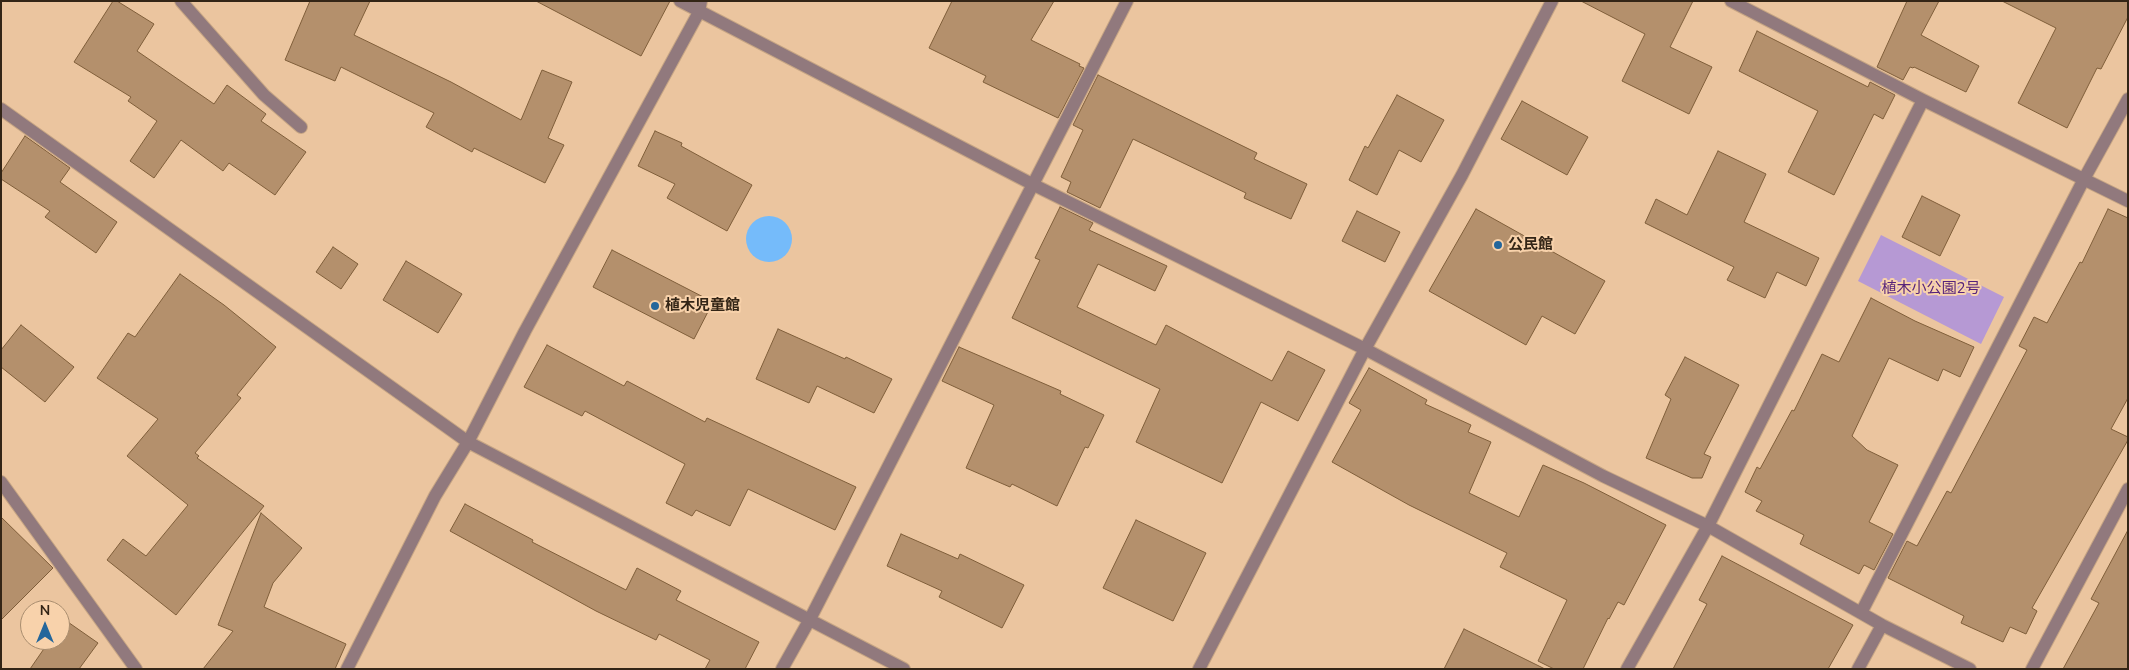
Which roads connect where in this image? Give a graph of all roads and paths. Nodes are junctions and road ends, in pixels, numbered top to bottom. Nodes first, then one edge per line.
1 (181, 1) edge
2 (680, 1) edge
3 (1127, 1) edge
4 (1552, 1) edge
5 (1731, 1) edge
6 (700, 7) edge
7 (2128, 99) edge
8 (1923, 100) junction
9 (1, 109) edge
10 (301, 128) dead end
11 (2084, 179) junction
12 (1032, 184) junction
13 (2128, 201) edge
14 (1365, 349) junction
15 (468, 442) junction
16 (1, 482) edge
17 (2128, 488) edge
18 (1708, 526) junction
19 (1861, 613) junction
20 (810, 618) junction
21 (1882, 625) junction
22 (136, 669) edge
23 (348, 669) edge
24 (782, 669) edge
25 (904, 669) edge
26 (1199, 669) edge
27 (1627, 669) edge
28 (1858, 669) edge
29 (1970, 669) edge
30 (2032, 669) edge

1 - 10 street
2 - 6 street
3 - 12 street
4 - 14 street
5 - 8 street
6 - 12 street
6 - 15 street
7 - 11 street
8 - 11 street
8 - 18 street
9 - 15 street
11 - 13 street
11 - 19 street
12 - 14 street
12 - 20 street
14 - 18 street
14 - 26 street
15 - 20 street
15 - 23 street
16 - 22 street
17 - 30 street
18 - 19 street
18 - 27 street
19 - 21 street
20 - 24 street
20 - 25 street
21 - 28 street
21 - 29 street

